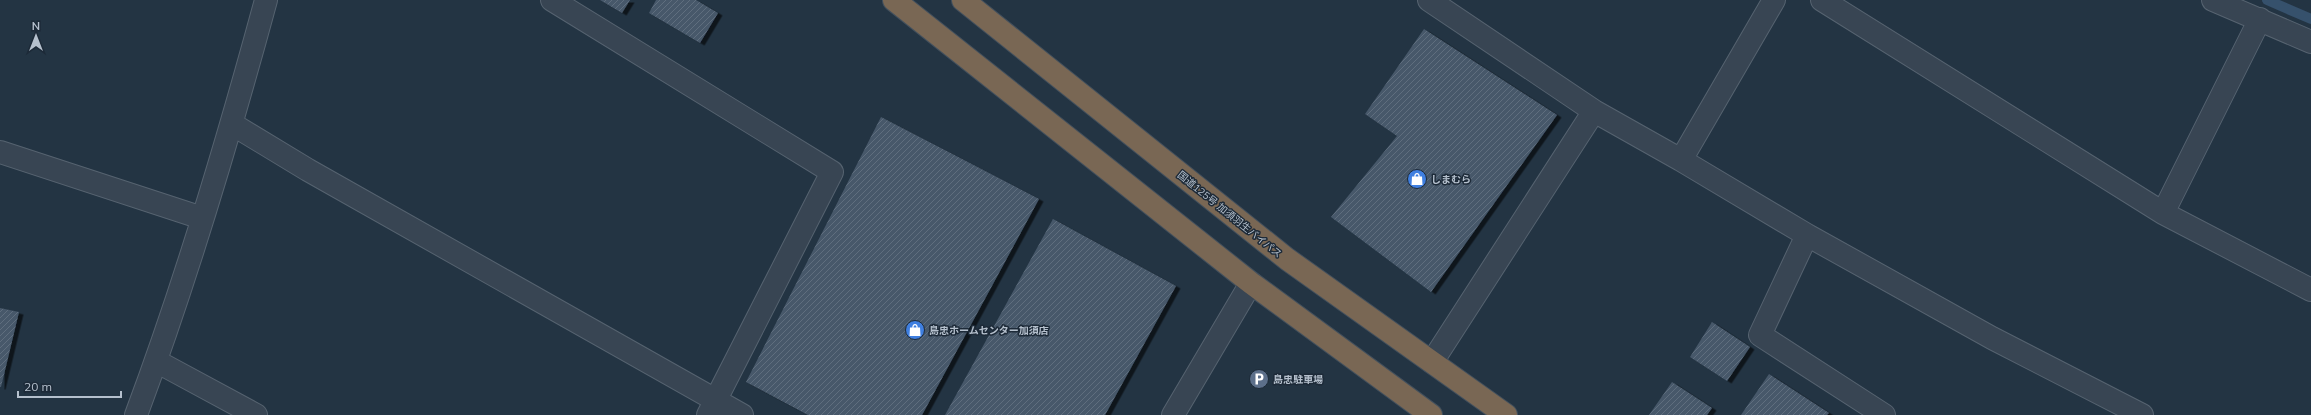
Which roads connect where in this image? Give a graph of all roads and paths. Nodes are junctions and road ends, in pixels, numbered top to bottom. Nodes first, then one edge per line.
1 (266, 0) edge
2 (552, 0) edge
3 (894, 0) edge
4 (1429, 0) edge
5 (1774, 0) edge
6 (1822, 0) edge
7 (2213, 0) edge
8 (967, 1) edge
9 (2260, 19) junction
10 (2311, 42) edge
11 (1594, 111) junction
12 (232, 124) junction
13 (0, 152) edge
14 (1681, 160) junction
15 (2163, 214) junction
16 (202, 218) junction
17 (1807, 235) junction
18 (1251, 283) junction
19 (2311, 290) edge
20 (156, 361) junction
21 (1432, 362) junction
22 (712, 408) edge
23 (136, 415) edge
24 (256, 415) edge
25 (742, 415) edge
26 (1173, 415) edge
27 (1431, 415) edge
28 (1506, 415) edge
29 (1884, 415) edge
30 (2142, 415) edge

1 - 12 street
2 - 22 street
3 - 18 highway
4 - 11 street
5 - 14 street
6 - 15 street
7 - 9 street
8 - 21 highway, 国道125号 加須羽生バイパス
9 - 10 street
9 - 15 street
11 - 14 street
11 - 21 street
12 - 16 street
12 - 22 street
13 - 16 street
14 - 17 street
15 - 19 street
16 - 20 street
17 - 29 street
17 - 30 street
18 - 26 street
18 - 27 highway
20 - 23 street
20 - 24 street
21 - 28 highway, 国道125号 加須羽生バイパス
22 - 25 street

